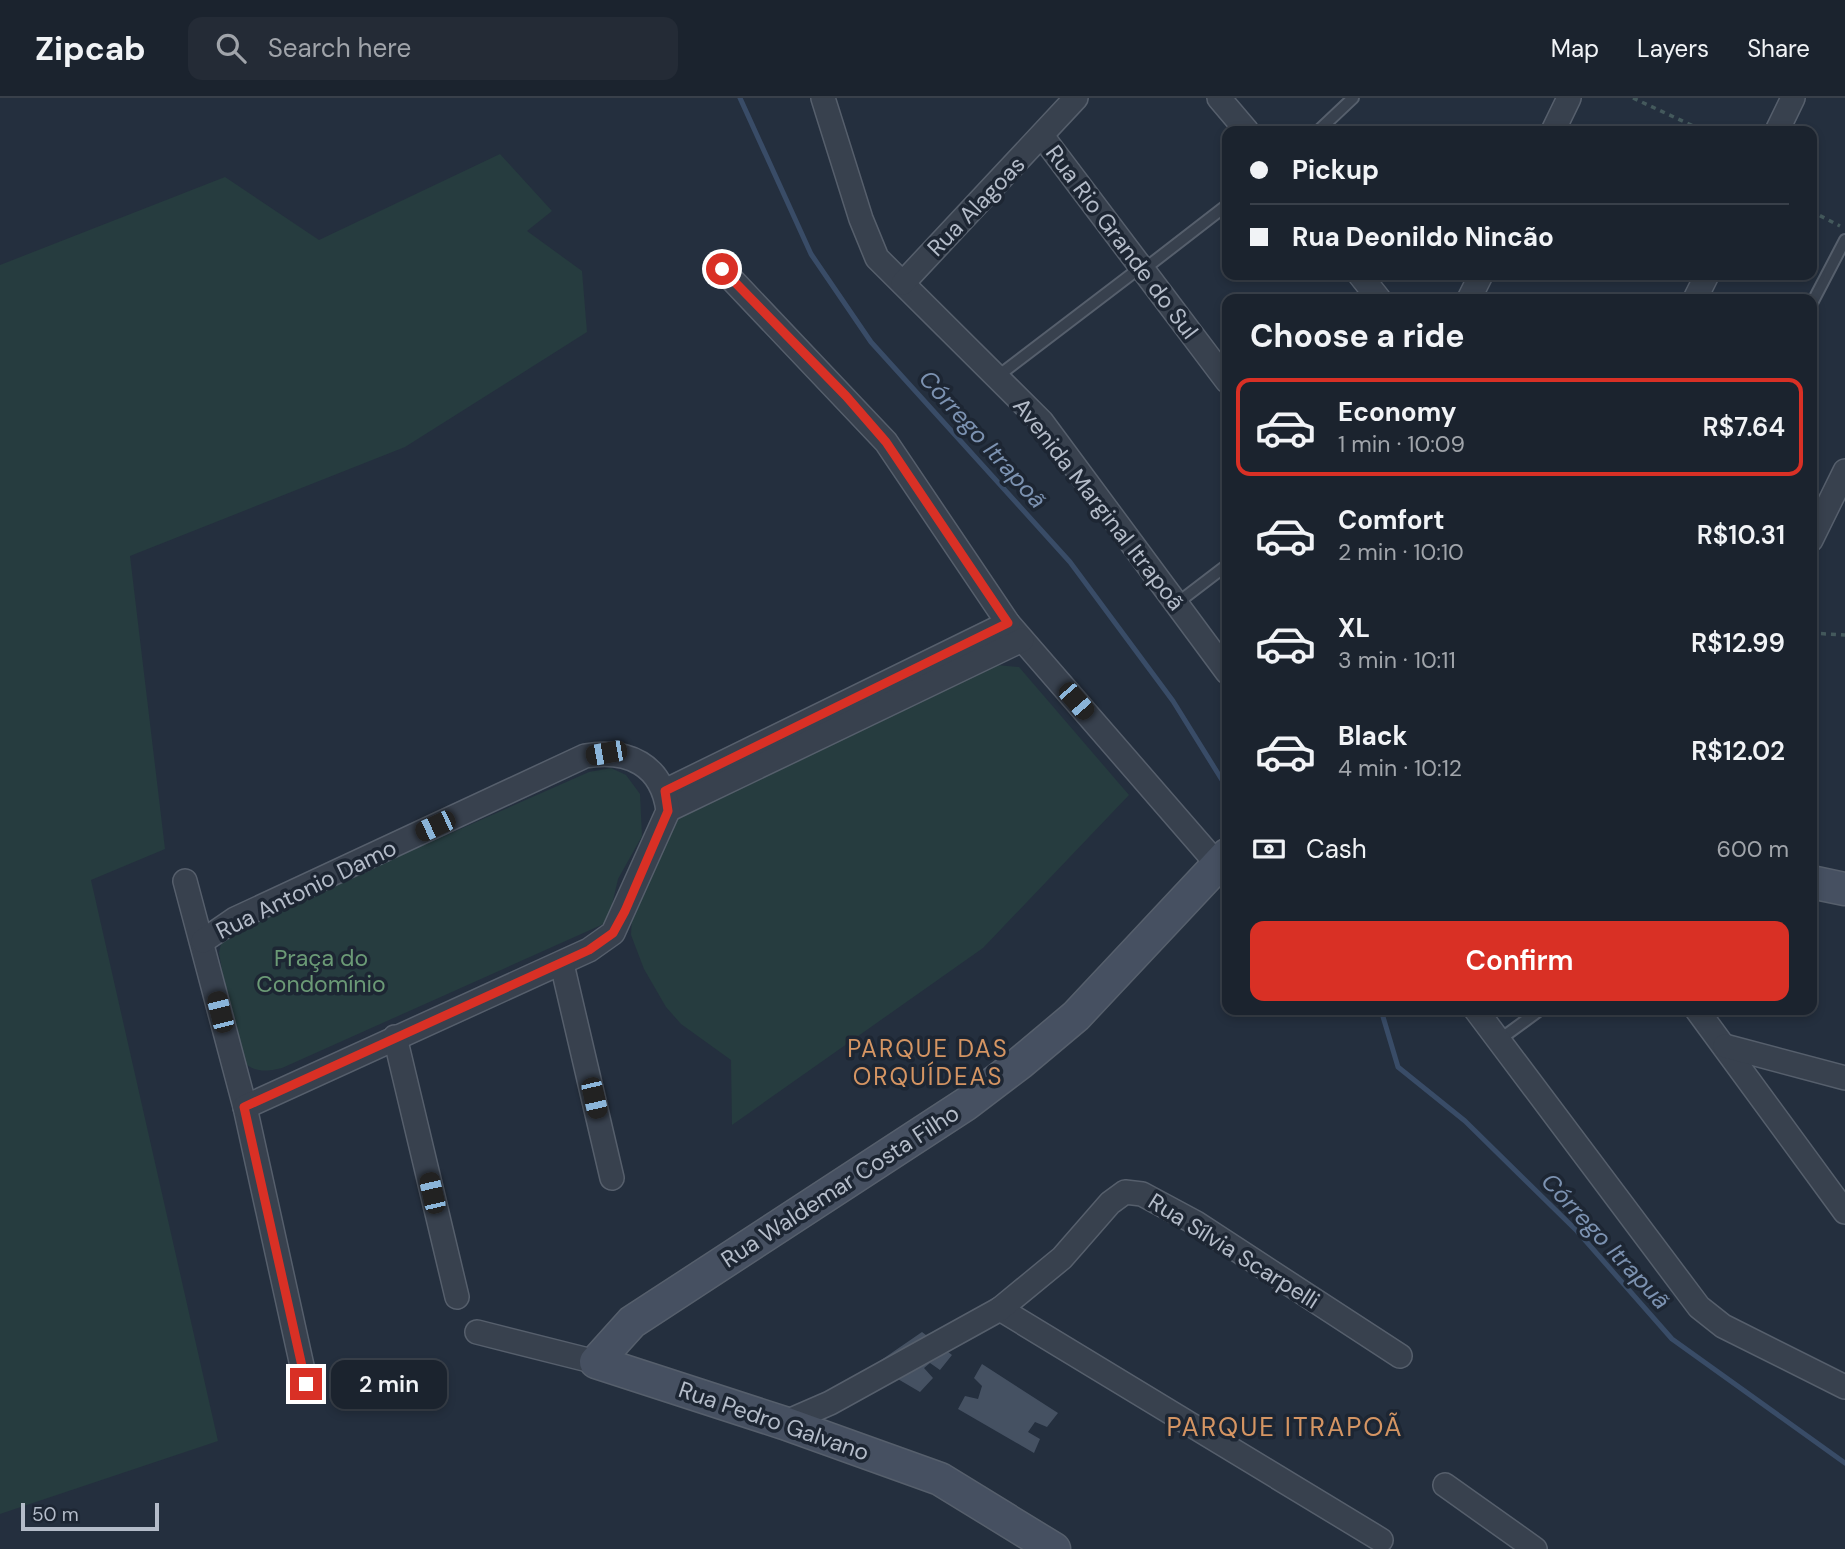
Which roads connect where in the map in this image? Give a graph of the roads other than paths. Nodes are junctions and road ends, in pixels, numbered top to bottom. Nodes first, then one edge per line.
1 (823, 98) edge
2 (1076, 98) edge
3 (1219, 98) edge
4 (1353, 98) edge
5 (1569, 98) edge
6 (1793, 98) edge
7 (1243, 126) edge
8 (1323, 126) edge
9 (1555, 126) edge
10 (1779, 126) edge
11 (1042, 136) junction
12 (1222, 209) edge
13 (1845, 240) edge
14 (722, 269) dead end
15 (1142, 269) junction
16 (1364, 280) edge
17 (903, 283) junction
18 (1375, 294) edge
19 (1817, 294) edge
20 (1222, 375) edge
21 (998, 376) junction
22 (1845, 471) edge
23 (1817, 528) edge
24 (1222, 569) edge
25 (1176, 604) junction
26 (1015, 632) junction
27 (1222, 665) edge
28 (666, 799) junction
29 (1222, 860) edge
30 (185, 881) dead end
31 (1817, 883) edge
32 (1845, 889) edge
33 (202, 942) junction
34 (562, 964) junction
35 (1480, 1015) edge
36 (1533, 1015) edge
37 (1701, 1015) edge
38 (395, 1037) junction
39 (1499, 1040) junction
40 (1725, 1046) junction
41 (1845, 1078) edge
42 (244, 1107) junction
43 (612, 1178) dead end
44 (1845, 1212) edge
45 (457, 1297) dead end
46 (1000, 1309) junction
47 (477, 1332) dead end
48 (1401, 1356) dead end
49 (596, 1362) junction
50 (306, 1384) dead end
51 (1845, 1387) edge
52 (830, 1403) junction
53 (784, 1423) junction
54 (822, 1436) junction
55 (1445, 1485) dead end
56 (1381, 1540) dead end
57 (1054, 1549) edge
58 (1535, 1549) edge

1 - 17 street, Avenida Marginal Itrapoã
2 - 11 street, Rua Alagoas
3 - 7 street
4 - 8 lane
5 - 9 street
6 - 10 street
11 - 15 street, Rua Rio Grande do Sul
11 - 17 street, Rua Alagoas
12 - 15 lane
13 - 19 lane
14 - 26 street
15 - 20 street, Rua Rio Grande do Sul
15 - 21 lane
16 - 18 street
17 - 21 street, Avenida Marginal Itrapoã
21 - 25 street, Avenida Marginal Itrapoã
22 - 23 street
24 - 25 lane
25 - 27 street, Avenida Marginal Itrapoã
26 - 28 street
26 - 29 street
28 - 33 street, Rua Antonio Damo
28 - 34 street
29 - 49 main road, Rua Waldemar Costa Filho
30 - 33 street
31 - 32 main road
33 - 42 street
34 - 38 street
34 - 43 street
35 - 39 street
36 - 39 lane
37 - 40 street
38 - 42 street
38 - 45 street
39 - 51 street
40 - 41 street
40 - 44 street
42 - 50 street
46 - 48 street, Rua Sílvia Scarpelli
46 - 52 street, Rua Sílvia Scarpelli
46 - 56 street
47 - 49 street, Rua Pedro Galvano
49 - 53 main road, Rua Pedro Galvano
52 - 53 street, Rua Sílvia Scarpelli
52 - 54 street
53 - 54 main road, Rua Pedro Galvano
54 - 57 main road, Rua Pedro Galvano
55 - 58 street

